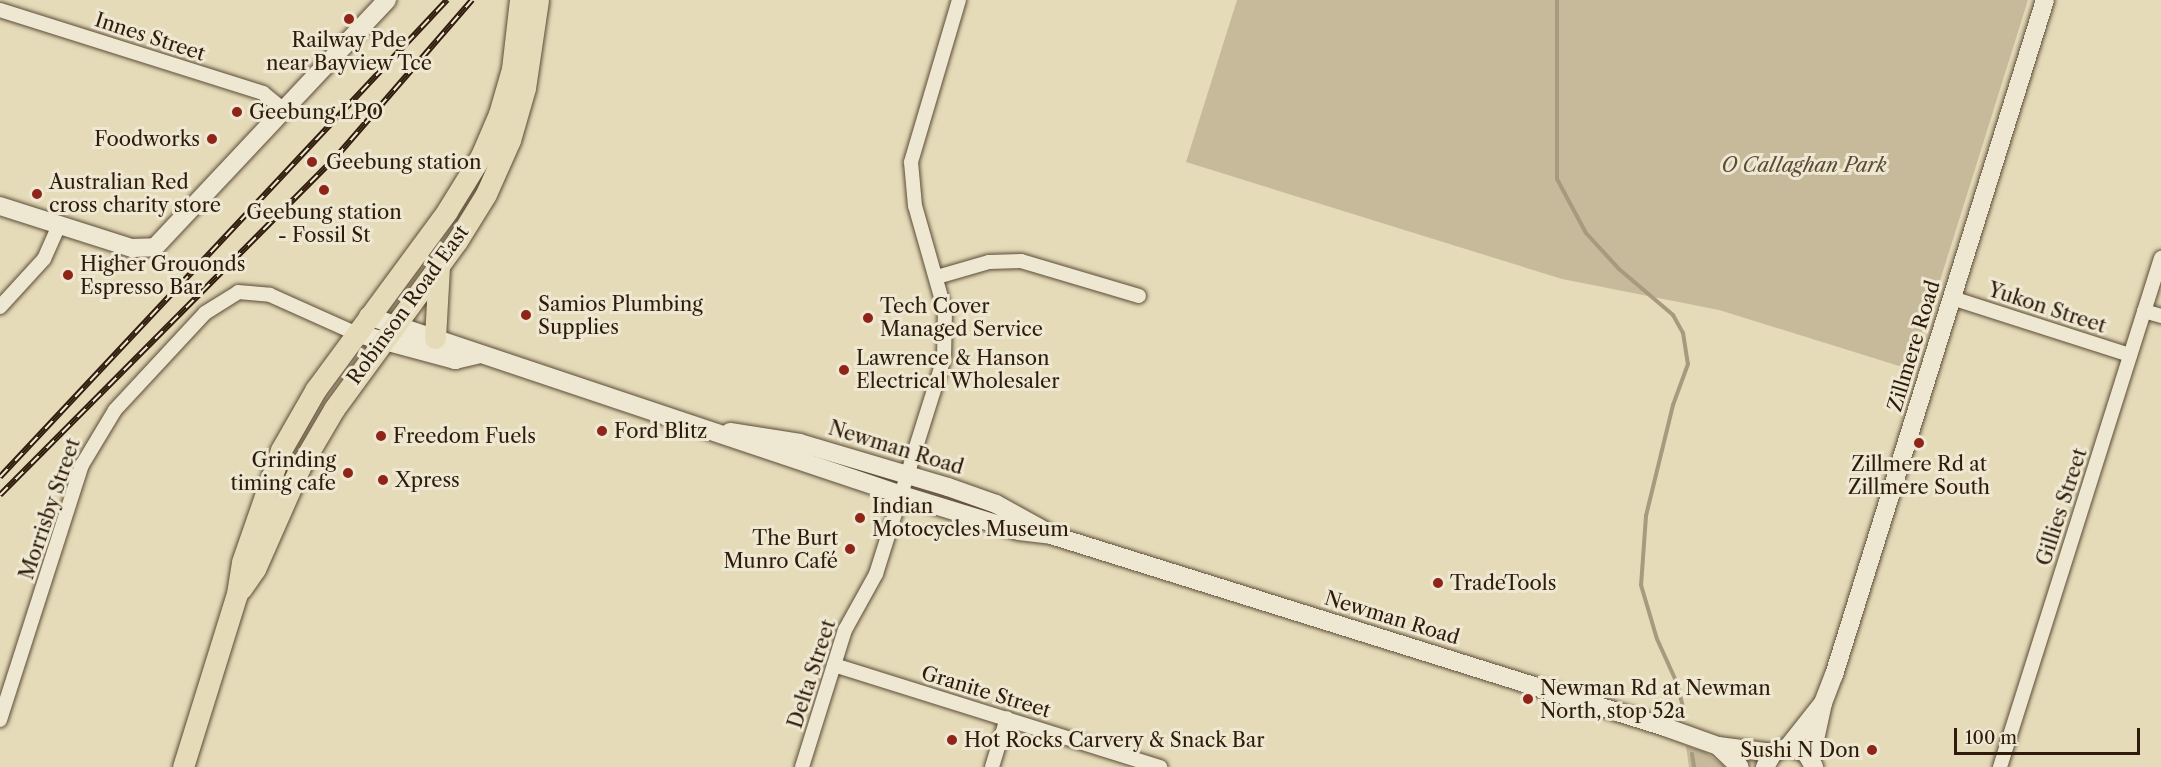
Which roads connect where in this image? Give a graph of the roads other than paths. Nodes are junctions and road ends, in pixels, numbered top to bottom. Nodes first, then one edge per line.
1 (387, 0) edge
2 (520, 0) edge
3 (538, 0) edge
4 (959, 0) edge
5 (2045, 0) edge
6 (0, 10) edge
7 (284, 109) junction
8 (0, 206) edge
9 (59, 225) junction
10 (2161, 258) edge
11 (439, 266) junction
12 (937, 277) junction
13 (238, 292) joint
14 (1139, 296) dead end
15 (1952, 298) junction
16 (0, 307) edge
17 (2144, 311) junction
18 (368, 316) junction
19 (2161, 316) edge
20 (355, 333) junction
21 (389, 333) junction
22 (435, 338) junction
23 (477, 355) junction
24 (2130, 355) junction
25 (719, 431) junction
26 (908, 475) junction
27 (902, 495) junction
28 (1051, 535) junction
29 (237, 594) junction
30 (834, 665) junction
31 (1823, 703) junction
32 (1007, 718) junction
33 (0, 720) edge
34 (1718, 746) junction
35 (1775, 756) edge
36 (1813, 763) edge
37 (183, 767) edge
38 (802, 767) edge
39 (992, 767) edge
40 (1160, 767) edge
41 (1740, 767) edge
42 (2000, 767) edge

1 - 7 main road
2 - 18 main road, Robinson Road East
3 - 11 main road, Robinson Road East
4 - 12 street, Delta Street
5 - 15 main road, Zillmere Road
6 - 7 street, Innes Street
7 - 9 main road
8 - 9 main road
9 - 16 street
10 - 17 street, Gillies Street
11 - 21 main road, Robinson Road East
11 - 22 main road
12 - 14 street
12 - 26 street, Delta Street
13 - 20 street, Newman Road
13 - 33 street, Morrisby Street
15 - 24 street, Yukon Street
15 - 31 main road, Zillmere Road
17 - 19 street
17 - 24 street, Gillies Street
18 - 20 main road, Robinson Road East
18 - 21 main road, Newman Road
20 - 21 main road, Newman Road
20 - 29 main road, Robinson Road East
21 - 22 main road, Newman Road
21 - 23 main road, Newman Road
21 - 29 main road, Robinson Road East
22 - 23 main road, Newman Road
23 - 25 main road, Newman Road
24 - 42 street, Gillies Street
25 - 26 main road, Newman Road
25 - 27 main road, Newman Road
26 - 27 street, Delta Street
26 - 28 main road, Newman Road
27 - 28 main road, Newman Road
27 - 30 street, Delta Street
28 - 34 main road, Newman Road
29 - 37 main road, Robinson Road East
30 - 32 street, Granite Street
30 - 38 street, Delta Street
31 - 35 main road, Zillmere Road
31 - 36 main road, Zillmere Road
32 - 39 street
32 - 40 street, Granite Street
34 - 35 main road, Newman Road
34 - 41 main road, Newman Road
35 - 36 main road, Newman Road

